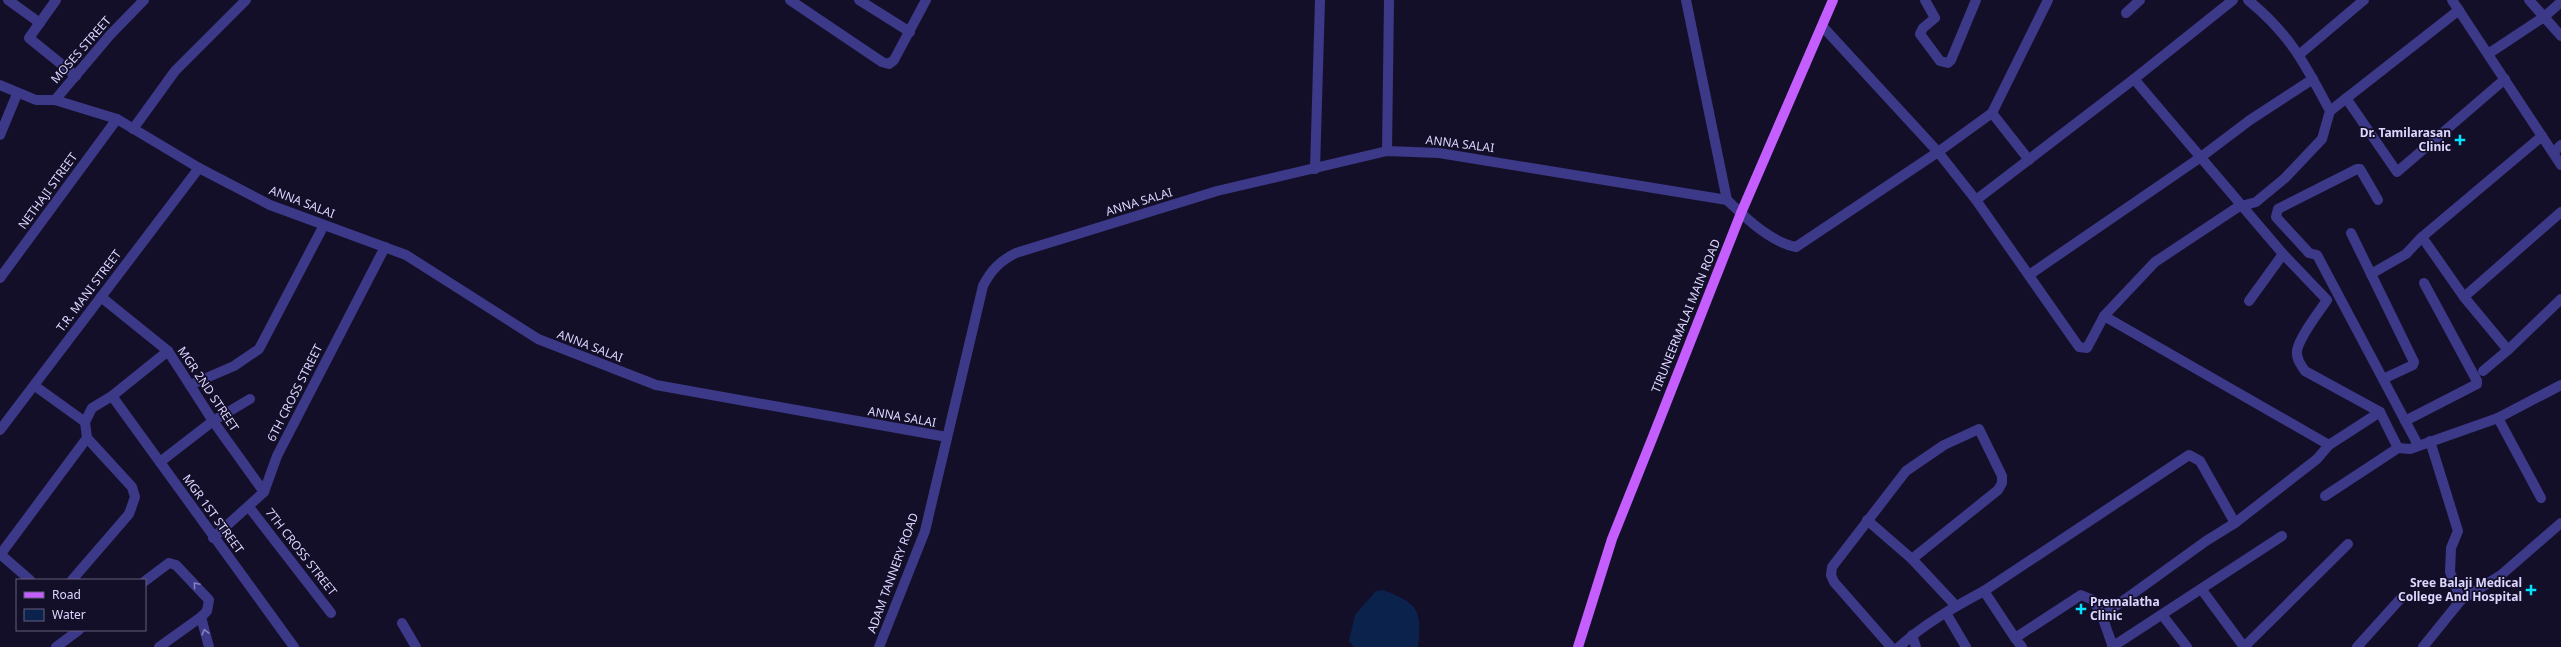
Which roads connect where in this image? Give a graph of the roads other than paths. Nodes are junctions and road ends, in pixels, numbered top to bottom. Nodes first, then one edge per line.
1 (8, 0) edge
2 (56, 0) edge
3 (144, 0) edge
4 (246, 0) edge
5 (790, 0) edge
6 (859, 0) edge
7 (926, 0) edge
8 (1320, 0) edge
9 (1389, 0) edge
10 (1686, 0) edge
11 (1833, 0) edge
12 (1925, 0) edge
13 (1976, 0) edge
14 (2048, 0) edge
15 (2140, 0) edge
16 (2233, 0) edge
17 (2248, 0) edge
18 (2364, 0) edge
19 (2452, 0) edge
20 (2529, 0) edge
21 (2561, 2) edge
22 (2459, 10) junction
23 (2126, 13) dead end
24 (2544, 17) junction
25 (40, 23) junction
26 (1823, 27) junction
27 (910, 32) junction
28 (2561, 36) edge
29 (2300, 54) junction
30 (2488, 54) junction
31 (76, 76) junction
32 (2313, 79) junction
33 (2505, 79) junction
34 (2134, 80) junction
35 (0, 85) edge
36 (17, 94) junction
37 (2346, 98) junction
38 (55, 100) junction
39 (2330, 111) junction
40 (1992, 113) junction
41 (117, 119) junction
42 (133, 129) junction
43 (0, 135) edge
44 (2542, 136) junction
45 (2557, 149) edge
46 (1387, 151) junction
47 (1938, 152) junction
48 (2201, 157) junction
49 (2029, 160) junction
50 (2561, 165) edge
51 (199, 168) junction
52 (1315, 169) junction
53 (1727, 200) junction
54 (1976, 200) junction
55 (2378, 200) dead end
56 (2243, 206) junction
57 (2561, 212) edge
58 (1741, 213) junction
59 (324, 225) junction
60 (2351, 233) dead end
61 (2422, 237) junction
62 (386, 246) junction
63 (2283, 254) junction
64 (2371, 274) junction
65 (2029, 275) junction
66 (0, 278) edge
67 (2424, 283) dead end
68 (101, 297) junction
69 (2464, 297) junction
70 (2561, 299) edge
71 (2249, 301) dead end
72 (2104, 316) junction
73 (2508, 350) junction
74 (168, 351) junction
75 (2483, 371) dead end
76 (2383, 379) junction
77 (190, 385) junction
78 (35, 386) junction
79 (2560, 388) edge
80 (112, 396) junction
81 (250, 399) dead end
82 (2380, 412) junction
83 (2498, 418) junction
84 (213, 421) junction
85 (2405, 421) junction
86 (85, 422) junction
87 (0, 430) edge
88 (947, 437) junction
89 (87, 438) junction
90 (2430, 441) junction
91 (2329, 445) junction
92 (2418, 445) junction
93 (2398, 448) junction
94 (160, 462) junction
95 (264, 492) junction
96 (2325, 496) dead end
97 (2541, 498) dead end
98 (249, 507) junction
99 (1867, 520) junction
100 (2235, 523) junction
101 (2561, 523) edge
102 (2282, 536) dead end
103 (213, 538) junction
104 (2348, 544) dead end
105 (0, 554) edge
106 (1912, 558) junction
107 (29, 579) edge
108 (73, 579) edge
109 (146, 580) edge
110 (2202, 590) junction
111 (1984, 591) junction
112 (2402, 597) dead end
113 (2461, 600) junction
114 (1956, 606) junction
115 (331, 613) dead end
116 (1946, 613) junction
117 (2102, 616) junction
118 (2163, 616) junction
119 (201, 617) junction
120 (402, 623) dead end
121 (78, 631) edge
122 (1912, 635) junction
123 (2015, 638) junction
124 (56, 647) edge
125 (159, 647) edge
126 (209, 647) edge
127 (294, 647) edge
128 (416, 647) edge
129 (880, 647) edge
130 (1578, 647) edge
131 (1891, 647) edge
132 (1899, 647) edge
133 (1916, 647) edge
134 (1966, 647) edge
135 (2022, 647) edge
136 (2112, 647) edge
137 (2187, 647) edge
138 (2244, 647) edge
139 (2357, 647) edge
140 (2423, 647) edge

1 - 25 street
2 - 25 street
3 - 31 street, MOSES STREET
4 - 42 street
5 - 27 street
6 - 27 street
7 - 27 street
8 - 52 street
9 - 46 street
10 - 53 street
11 - 26 main road, TIRUNEERMALAI MAIN ROAD
12 - 13 street
14 - 40 street
15 - 23 street
16 - 34 street
17 - 29 street
18 - 29 street
19 - 22 street
20 - 24 street
21 - 24 street
22 - 30 street
22 - 37 street
24 - 28 street
24 - 30 street
25 - 31 street
26 - 47 street
26 - 58 main road, TIRUNEERMALAI MAIN ROAD
29 - 32 street
30 - 33 street
31 - 38 street, MOSES STREET
32 - 39 street
32 - 48 street
33 - 37 street
33 - 44 street
34 - 48 street
34 - 49 street
35 - 36 street, ANNA SALAI
36 - 38 street, ANNA SALAI
36 - 43 street
37 - 39 street
38 - 41 street, ANNA SALAI
39 - 56 street
40 - 47 street
40 - 49 street
41 - 42 street, ANNA SALAI
41 - 66 street, NETHAJI STREET
42 - 51 street, ANNA SALAI
44 - 45 street
44 - 61 street
45 - 50 street
46 - 52 street, ANNA SALAI
46 - 53 street, ANNA SALAI
47 - 54 street
47 - 58 street
48 - 56 street
48 - 65 street
49 - 54 street
51 - 59 street, ANNA SALAI
51 - 68 street, T.R. MANI STREET
52 - 88 street, ANNA SALAI
53 - 58 street
54 - 65 street
55 - 76 street
56 - 63 street
56 - 72 street
57 - 69 street
58 - 130 main road, TIRUNEERMALAI MAIN ROAD
59 - 62 street, ANNA SALAI
59 - 77 street
60 - 64 street
61 - 64 street
61 - 69 street
62 - 88 street, ANNA SALAI
62 - 95 street, 6TH CROSS STREET
63 - 71 street
63 - 82 street
64 - 76 street
65 - 72 street
67 - 85 street
68 - 74 street, MGR 2ND STREET
68 - 78 street, T.R. MANI STREET
69 - 73 street
70 - 73 street
72 - 91 street
73 - 75 street
74 - 77 street, MGR 2ND STREET
74 - 80 street
76 - 85 street
77 - 84 street, MGR 2ND STREET
78 - 86 street
78 - 87 street, T.R. MANI STREET
79 - 83 street
80 - 86 street
80 - 94 street, MGR 1ST STREET
81 - 84 street
82 - 91 street
82 - 93 street
83 - 90 street
83 - 97 street
84 - 94 street
84 - 95 street, MGR 2ND STREET
85 - 92 street
86 - 89 street
88 - 129 street, ADAM TANNERY ROAD
89 - 105 street
89 - 108 street
90 - 92 street
90 - 113 street
91 - 100 street
92 - 93 street
93 - 96 street
94 - 103 street, MGR 1ST STREET
95 - 98 street, 6TH CROSS STREET
98 - 103 street, 6TH CROSS STREET
98 - 115 street, 7TH CROSS STREET
99 - 106 street
99 - 106 street
99 - 131 street
100 - 111 street
100 - 117 street
101 - 113 street
102 - 110 street
103 - 127 street, MGR 1ST STREET
104 - 138 street
105 - 107 street
106 - 114 street
119 -> 109 street
110 - 118 street
110 - 138 street
111 - 114 street
111 - 123 street
112 - 139 street
113 - 140 street
114 - 116 street
116 - 122 street
116 - 134 street
117 - 123 street
117 - 136 street
118 - 136 street
118 - 137 street
119 - 125 street
126 -> 119 street
120 - 128 street
121 - 124 street
122 - 132 street
122 - 133 street
123 - 135 street

